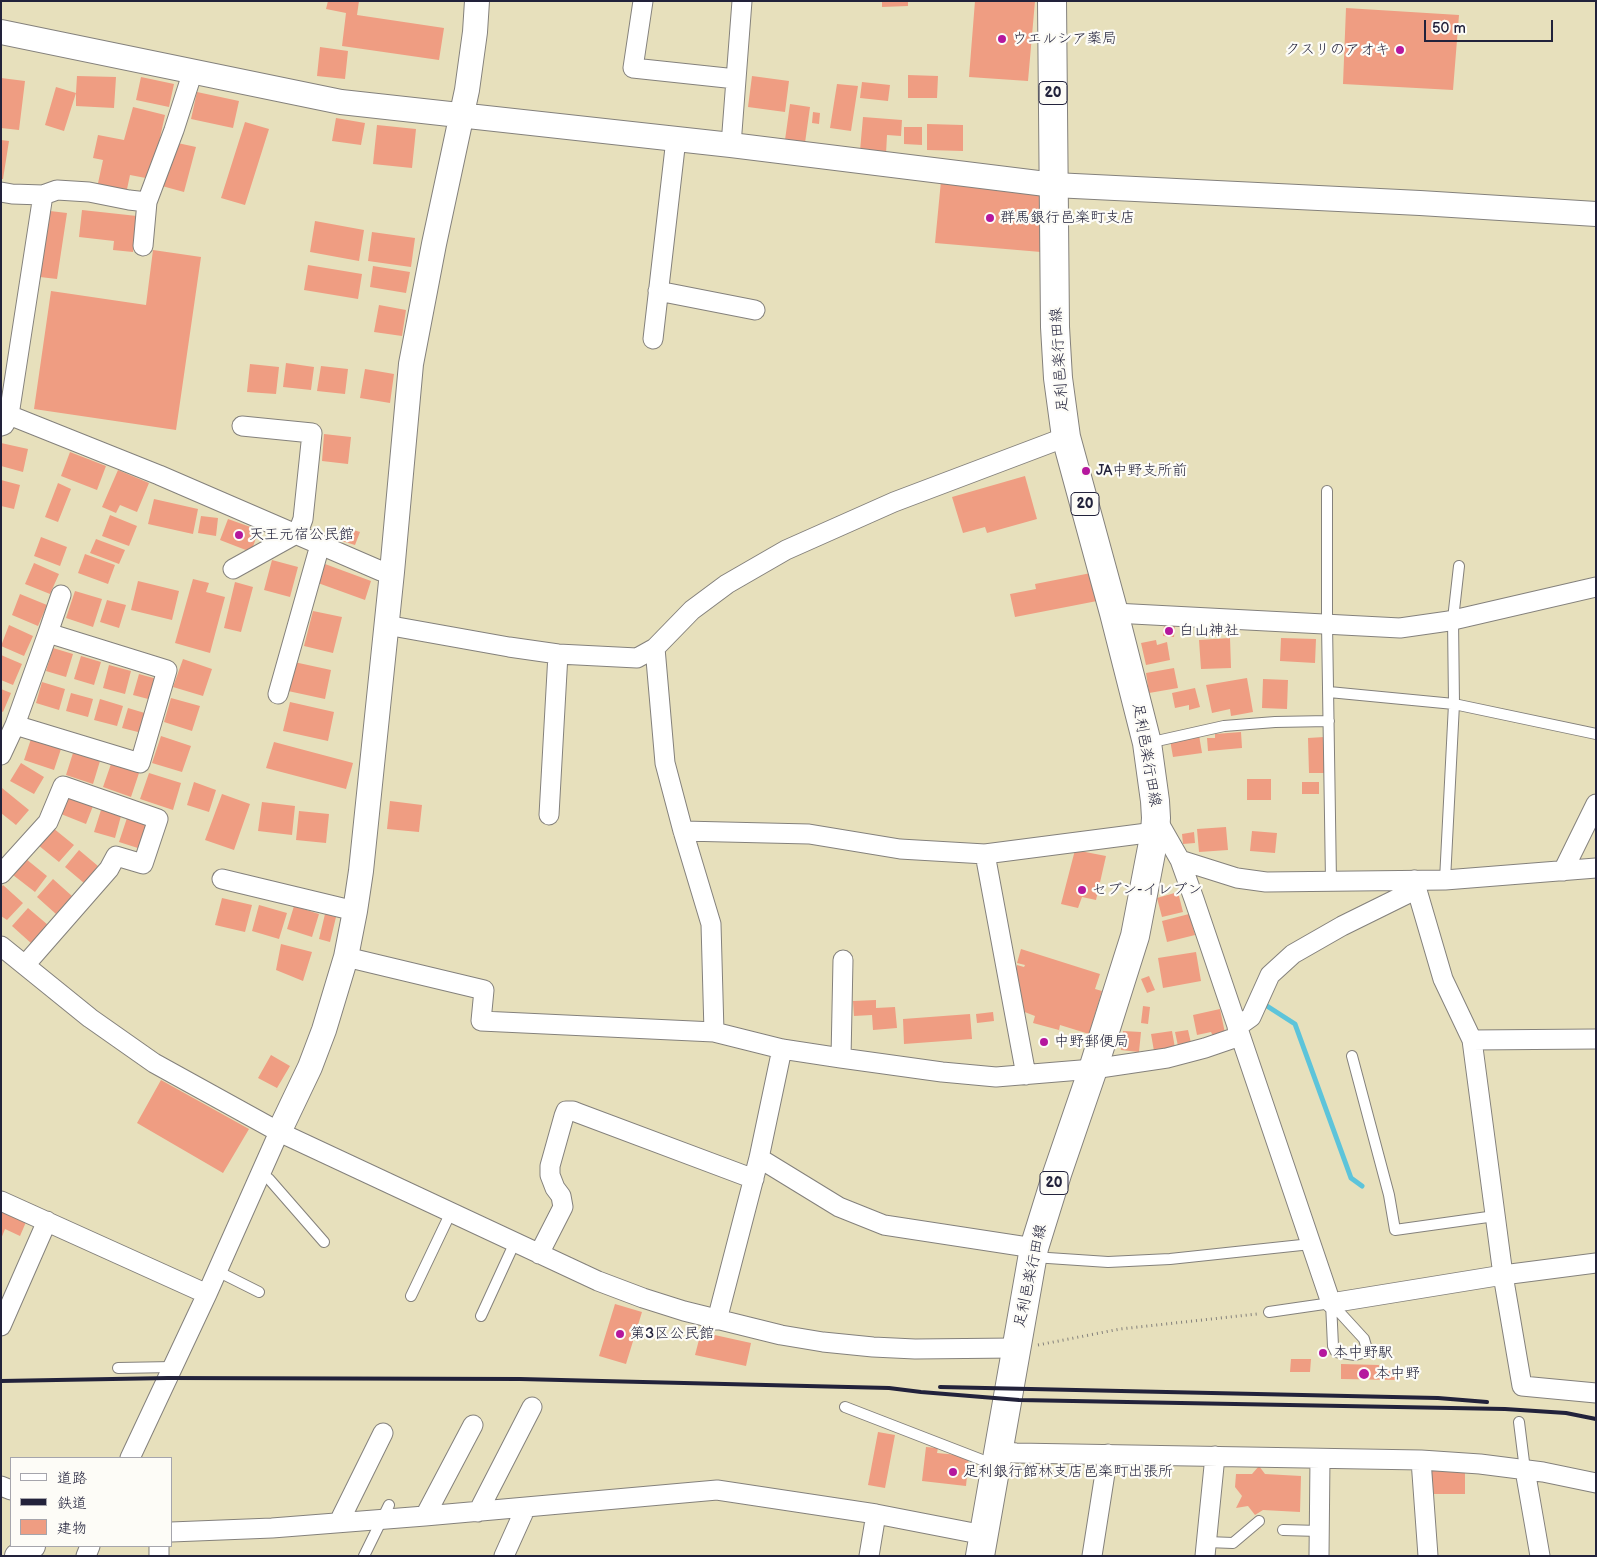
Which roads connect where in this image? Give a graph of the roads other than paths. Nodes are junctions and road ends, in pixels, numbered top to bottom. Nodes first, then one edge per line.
1 (477, 1) edge
2 (643, 1) edge
3 (742, 1) edge
4 (1052, 1) edge
5 (1, 32) edge
6 (193, 71) junction
7 (736, 79) junction
8 (461, 116) junction
9 (676, 139) junction
10 (731, 145) junction
11 (1054, 184) junction
12 (1, 192) edge
13 (43, 195) junction
14 (147, 202) junction
15 (1596, 214) edge
16 (143, 246) dead end
17 (658, 291) junction
18 (755, 310) dead end
19 (653, 339) dead end
20 (4, 418) edge
21 (242, 426) dead end
22 (1066, 437) junction
23 (1327, 491) dead end
24 (296, 534) junction
25 (320, 545) junction
26 (1459, 566) dead end
27 (233, 569) dead end
28 (392, 572) junction
29 (1596, 587) edge
30 (61, 596) dead end
31 (1114, 613) junction
32 (1453, 619) junction
33 (1327, 624) junction
34 (386, 625) junction
35 (48, 633) junction
36 (655, 648) junction
37 (558, 654) junction
38 (1329, 692) junction
39 (278, 694) dead end
40 (1454, 704) junction
41 (1329, 721) junction
42 (15, 725) junction
43 (1596, 734) edge
44 (1147, 743) junction
45 (1, 755) edge
46 (1596, 804) edge
47 (549, 816) dead end
48 (1156, 825) junction
49 (683, 831) junction
50 (985, 854) junction
51 (1180, 860) junction
52 (1596, 868) edge
53 (1563, 871) junction
54 (1, 874) edge
55 (222, 879) dead end
56 (1445, 880) junction
57 (1331, 881) junction
58 (1416, 884) junction
59 (355, 911) junction
60 (1, 946) edge
61 (346, 957) junction
62 (843, 960) dead end
63 (25, 965) junction
64 (1239, 1031) junction
65 (714, 1032) junction
66 (1596, 1039) edge
67 (1472, 1040) junction
68 (782, 1049) junction
69 (1352, 1056) dead end
70 (841, 1058) junction
71 (1093, 1069) junction
72 (1026, 1075) junction
73 (280, 1132) junction
74 (760, 1158) junction
75 (260, 1174) junction
76 (754, 1179) junction
77 (1, 1201) edge
78 (451, 1212) junction
79 (1495, 1216) junction
80 (47, 1221) junction
81 (324, 1242) dead end
82 (516, 1242) junction
83 (1311, 1244) junction
84 (1033, 1253) junction
85 (539, 1254) junction
86 (1596, 1264) edge
87 (216, 1272) junction
88 (1503, 1275) junction
89 (259, 1292) dead end
90 (207, 1294) junction
91 (411, 1296) dead end
92 (1331, 1303) junction
93 (1269, 1312) road end
94 (482, 1316) dead end
95 (717, 1320) junction
96 (1, 1326) edge
97 (1024, 1347) junction
98 (173, 1366) junction
99 (118, 1368) dead end
100 (1596, 1393) edge
101 (532, 1407) dead end
102 (845, 1407) dead end
103 (1519, 1422) dead end
104 (473, 1425) dead end
105 (383, 1433) dead end
106 (1108, 1454) junction
107 (1214, 1456) junction
108 (130, 1457) edge
109 (997, 1458) junction
110 (1320, 1459) junction
111 (1421, 1460) junction
112 (1525, 1470) junction
113 (1596, 1484) edge
114 (526, 1507) junction
115 (386, 1512) junction
116 (478, 1512) junction
117 (876, 1514) junction
118 (425, 1516) junction
119 (1259, 1521) dead end
120 (339, 1522) junction
121 (1283, 1530) dead end
122 (1319, 1531) junction
123 (172, 1532) edge
124 (982, 1545) edge
125 (31, 1547) edge
126 (1206, 1549) edge
127 (17, 1556) edge
128 (364, 1556) edge
129 (504, 1556) edge
130 (869, 1556) edge
131 (1092, 1556) edge
132 (1319, 1556) edge
133 (1428, 1556) edge
134 (1540, 1556) edge

1 - 8 street
2 - 7 street
3 - 7 street
4 - 11 main road, 足利邑楽行田線 / 20
5 - 6 street
6 - 8 street
6 - 14 street
7 - 10 street
8 - 9 street
8 - 28 street
9 - 10 street
9 - 17 street
10 - 11 street
11 - 15 street
11 - 22 main road, 足利邑楽行田線 / 20
12 - 13 street
13 - 14 street
13 - 20 street
14 - 16 street
17 - 18 street
17 - 19 street
20 - 24 street
21 - 24 street
22 - 31 main road, 足利邑楽行田線 / 20
22 - 36 street
23 - 33 lane
24 - 25 street
24 - 27 street
25 - 28 street
25 - 39 street
26 - 32 lane
28 - 34 street
29 - 32 street
30 - 35 street
31 - 33 street
31 - 44 main road, 足利邑楽行田線 / 20
32 - 33 street
32 - 40 lane
33 - 38 lane
34 - 37 street
34 - 59 street
35 - 42 street
35 - 42 street
36 - 37 street
36 - 49 street
37 - 47 street
38 - 40 lane
38 - 41 lane
40 - 43 lane
40 - 56 lane
41 - 44 lane
41 - 57 lane
42 - 45 street
44 - 48 main road, 足利邑楽行田線 / 20
46 - 53 street
48 - 50 street
48 - 51 street
48 - 71 main road, 足利邑楽行田線 / 20
49 - 50 street
49 - 65 street
50 - 72 street
51 - 57 street
51 - 64 street
52 - 53 street
53 - 56 street
54 - 63 street
55 - 59 street
56 - 58 street
57 - 58 street
58 - 64 street
58 - 67 street
59 - 61 street
60 - 63 street
61 - 65 street
61 - 73 street
62 - 70 street
63 - 73 street
64 - 71 street
64 - 83 street
65 - 68 street
66 - 67 street
67 - 79 street
68 - 70 street
68 - 74 street
69 - 79 lane
70 - 72 street
71 - 72 street
71 - 84 main road, 足利邑楽行田線 / 20
73 - 75 street
73 - 78 street
74 - 76 street
74 - 84 street
75 - 81 lane
75 - 87 street
76 - 85 street
76 - 95 street
77 - 80 street
78 - 82 street
78 - 91 lane
79 - 88 street
80 - 90 street
80 - 96 street
82 - 85 street
82 - 94 lane
83 - 84 lane
83 - 92 street
84 - 97 main road, 足利邑楽行田線 / 20
85 - 95 street
86 - 88 street
87 - 89 lane
87 - 90 street
88 - 92 street
88 - 100 street
90 - 98 street
92 - 92 lane
92 - 93 lane
95 - 97 street
97 - 109 main road, 足利邑楽行田線 / 20
98 - 99 lane
98 - 108 street
101 - 116 street
102 - 109 lane
103 - 112 lane
104 - 118 street
105 - 120 street
106 - 107 street
106 - 109 street
106 - 131 street
107 - 110 street
107 - 126 street
109 - 124 main road, 足利邑楽行田線 / 20
110 - 111 street
110 - 122 street
111 - 112 street
111 - 133 street
112 - 113 street
112 - 134 street
114 - 116 street
114 - 117 street
114 - 129 street
115 - 118 street
115 - 120 street
115 - 128 lane
116 - 118 street
117 - 124 street
117 - 130 street
119 - 126 lane
120 - 123 street
121 - 122 lane
122 - 132 street
125 - 127 street

